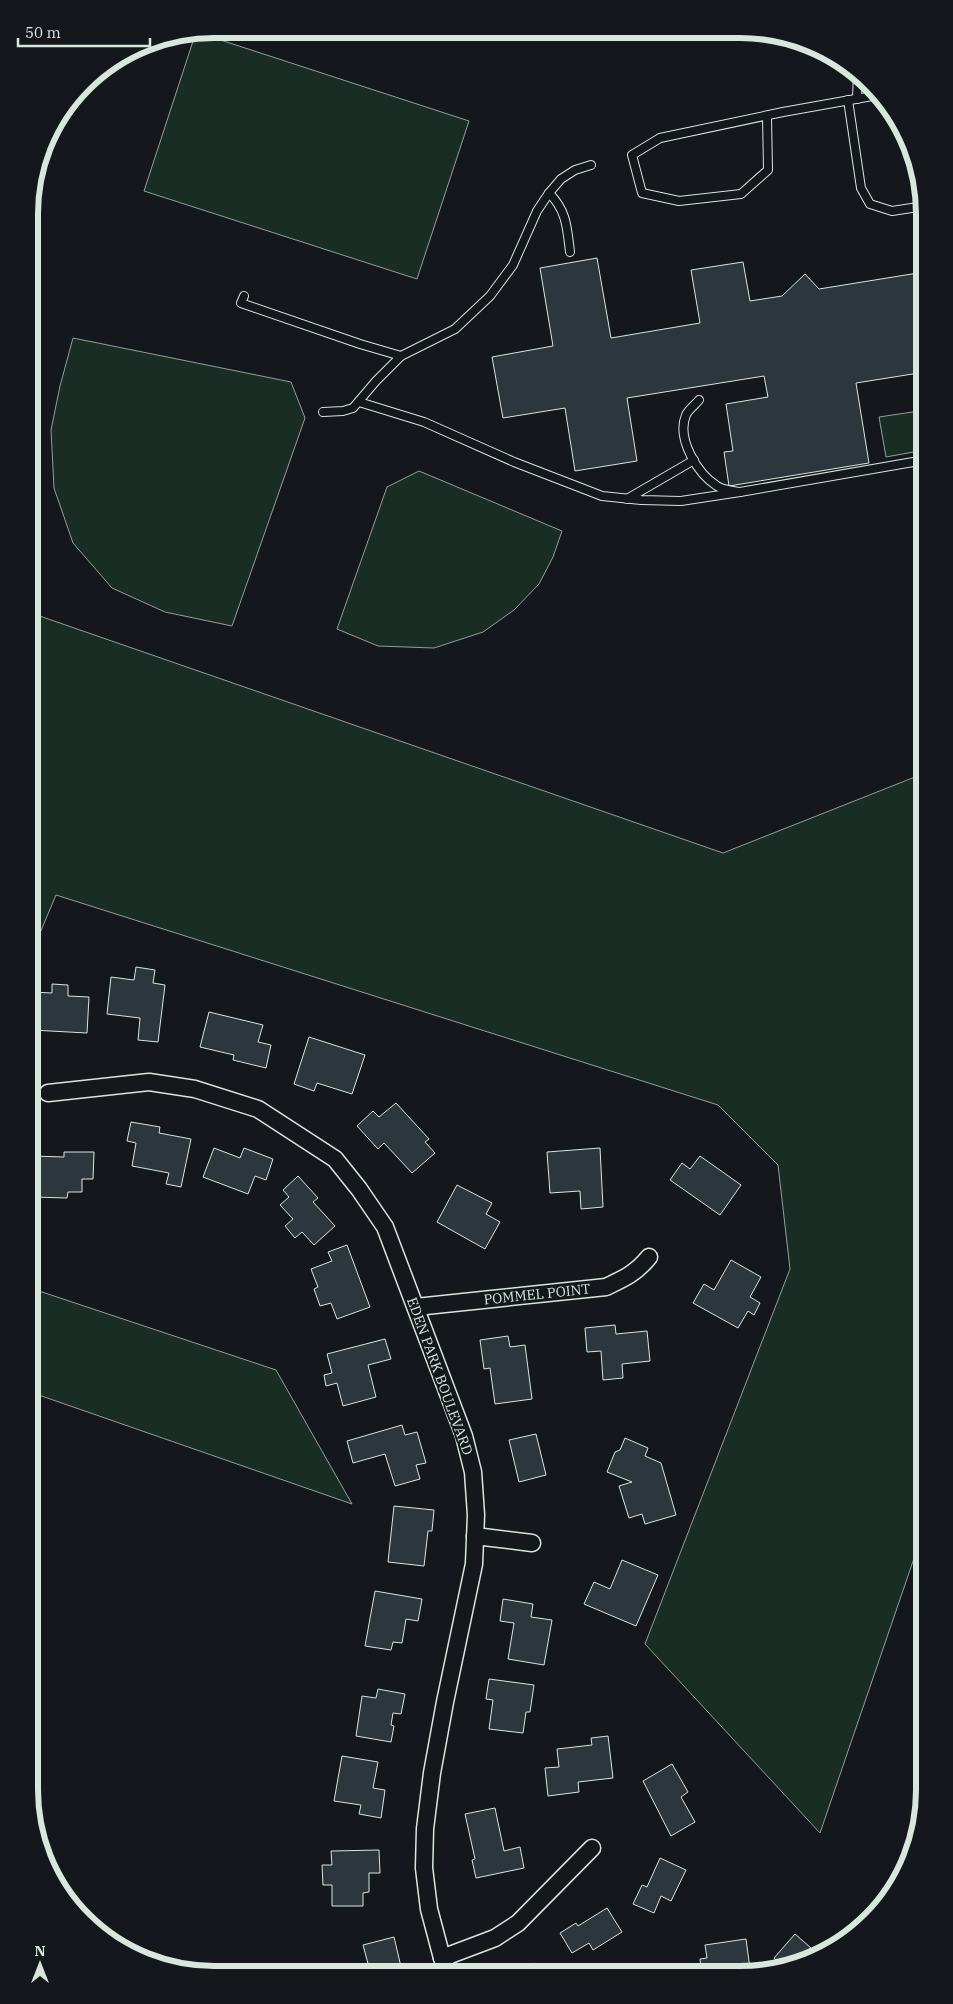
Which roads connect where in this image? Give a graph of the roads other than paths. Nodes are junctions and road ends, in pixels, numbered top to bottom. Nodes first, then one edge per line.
1 (858, 83) edge
2 (871, 96) edge
3 (857, 99) junction
4 (848, 100) junction
5 (767, 116) junction
6 (591, 165) dead end
7 (549, 193) junction
8 (915, 206) edge
9 (570, 252) dead end
10 (244, 296) dead end
11 (401, 356) junction
12 (698, 400) dead end
13 (360, 402) junction
14 (323, 412) dead end
15 (694, 460) junction
16 (916, 462) edge
17 (740, 492) junction
18 (627, 498) junction
19 (48, 1093) dead end
20 (649, 1257) dead end
21 (416, 1307) junction
22 (475, 1536) junction
23 (532, 1543) dead end
24 (592, 1848) dead end
25 (445, 1964) edge

1 - 3 lane
2 - 3 lane
3 - 4 lane
4 - 5 lane
4 - 8 lane
5 - 5 lane
6 - 7 lane
7 - 9 lane
7 - 11 lane
10 - 11 lane
11 - 13 lane
12 - 15 lane
13 - 14 lane
13 - 18 lane
15 - 17 lane
15 - 18 lane
16 - 17 lane
17 - 18 lane
19 - 21 street, EDEN PARK BOULEVARD
20 - 21 street, POMMEL POINT
21 - 22 street, EDEN PARK BOULEVARD
22 - 23 street
22 - 25 street, EDEN PARK BOULEVARD
24 - 25 street

